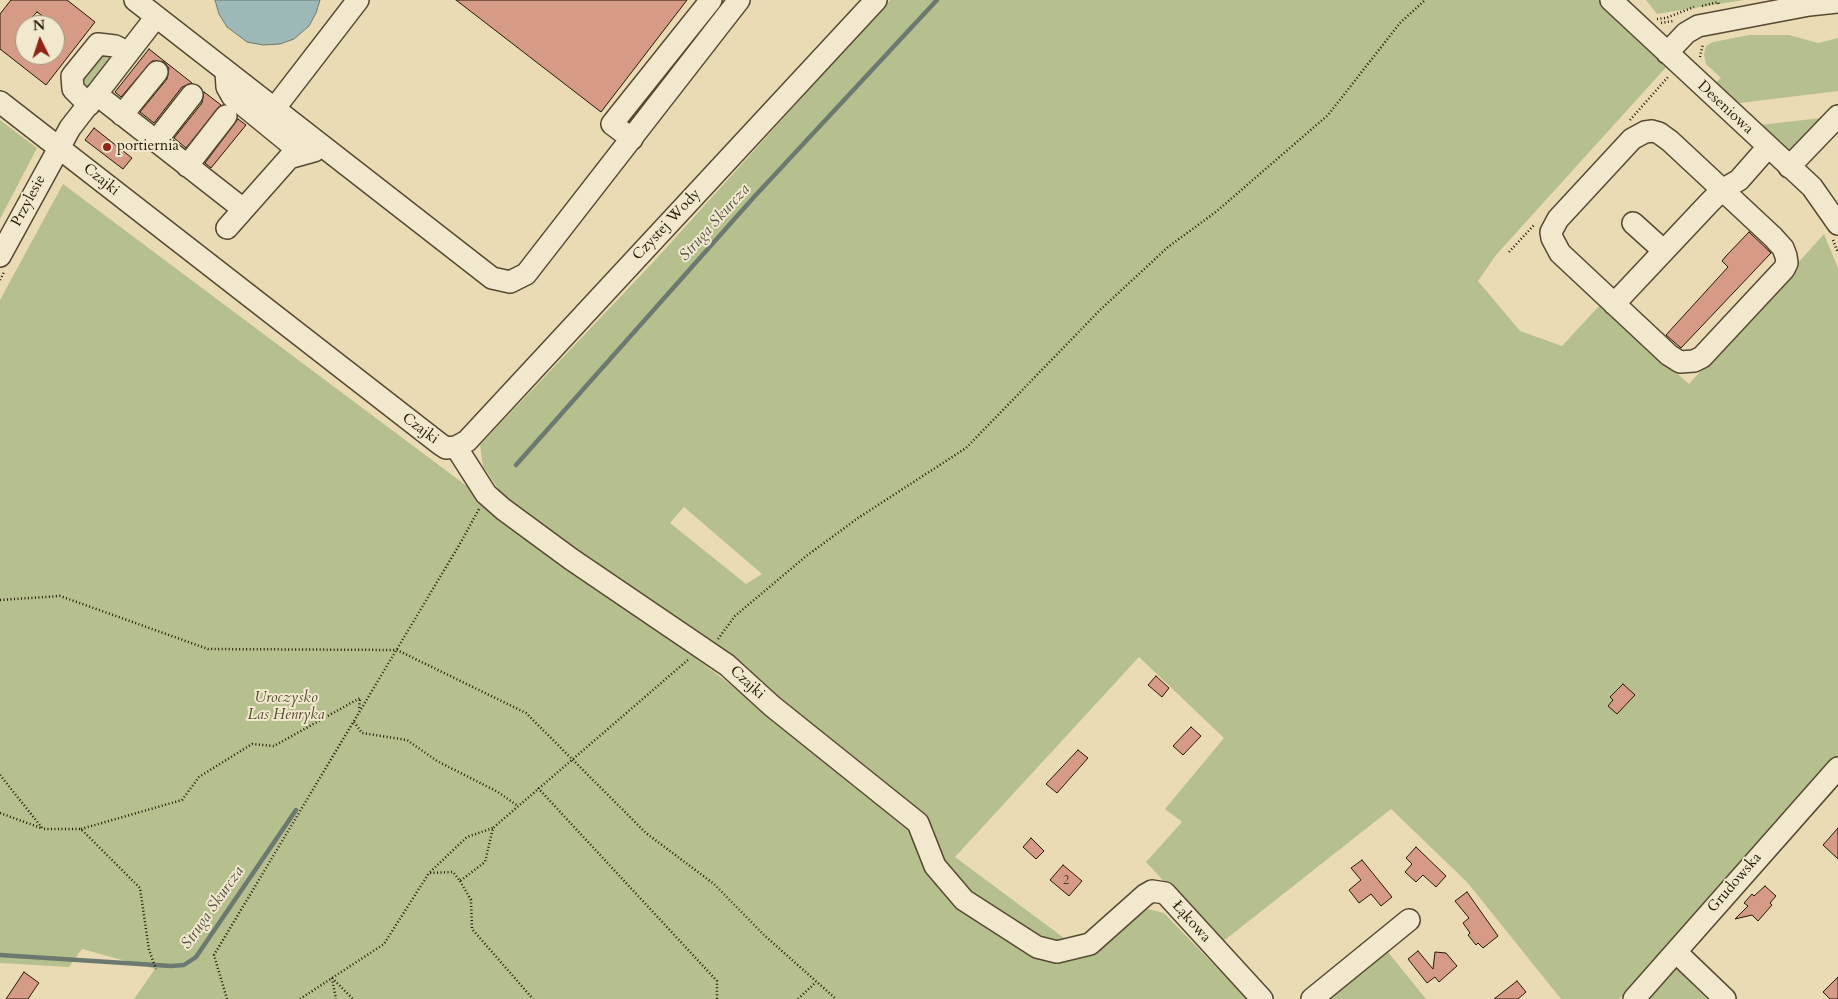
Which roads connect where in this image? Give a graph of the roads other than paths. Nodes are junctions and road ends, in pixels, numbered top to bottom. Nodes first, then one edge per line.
1 (134, 0) edge
2 (358, 0) edge
3 (711, 0) edge
4 (740, 0) edge
5 (876, 0) edge
6 (1611, 0) edge
7 (1838, 2) edge
8 (156, 17) junction
9 (678, 41) junction
10 (127, 52) junction
11 (1667, 53) junction
12 (697, 54) junction
13 (157, 72) dead end
14 (226, 72) junction
15 (192, 95) dead end
16 (93, 99) junction
17 (0, 102) edge
18 (274, 108) junction
19 (122, 114) junction
20 (226, 116) dead end
21 (1838, 116) edge
22 (632, 139) junction
23 (156, 141) junction
24 (59, 147) junction
25 (1768, 148) junction
26 (312, 150) junction
27 (187, 166) junction
28 (1789, 167) junction
29 (1722, 190) junction
30 (243, 209) junction
31 (1633, 223) dead end
32 (1838, 224) edge
33 (227, 228) dead end
34 (1664, 251) junction
35 (0, 256) edge
36 (1614, 304) junction
37 (456, 447) junction
38 (1838, 768) edge
39 (1409, 920) dead end
40 (1090, 944) joint
41 (1676, 952) junction
42 (1262, 999) edge
43 (1312, 999) edge
44 (1634, 999) edge
45 (1724, 999) edge

1 - 8 street
2 - 18 street
3 - 9 street
4 - 12 street
5 - 37 street, Czystej Wody
6 - 11 street, Deseniowa
7 - 11 street
8 - 10 street, Przylesie
8 - 14 street
9 - 12 street
9 - 22 street
10 - 16 street, Przylesie
10 - 16 street
11 - 25 street, Deseniowa
12 - 22 street
13 - 19 street
14 - 18 street
14 - 26 street
15 - 23 street
16 - 19 street
16 - 24 street, Przylesie
17 - 24 street, Czajki
18 - 26 street
19 - 23 street
20 - 27 street
21 - 28 street
22 - 26 street
23 - 27 street
24 - 35 street, Przylesie
24 - 37 street, Czajki
25 - 28 street, Deseniowa
25 - 29 street
26 - 30 street
27 - 30 street
28 - 32 street, Deseniowa
29 - 34 street
29 - 36 street
29 - 36 street
30 - 33 street
31 - 34 street
34 - 36 street
37 - 40 street, Czajki
38 - 41 street, Grudowska
39 - 43 street
40 - 42 street, Łąkowa
41 - 44 street, Grudowska
41 - 45 street

